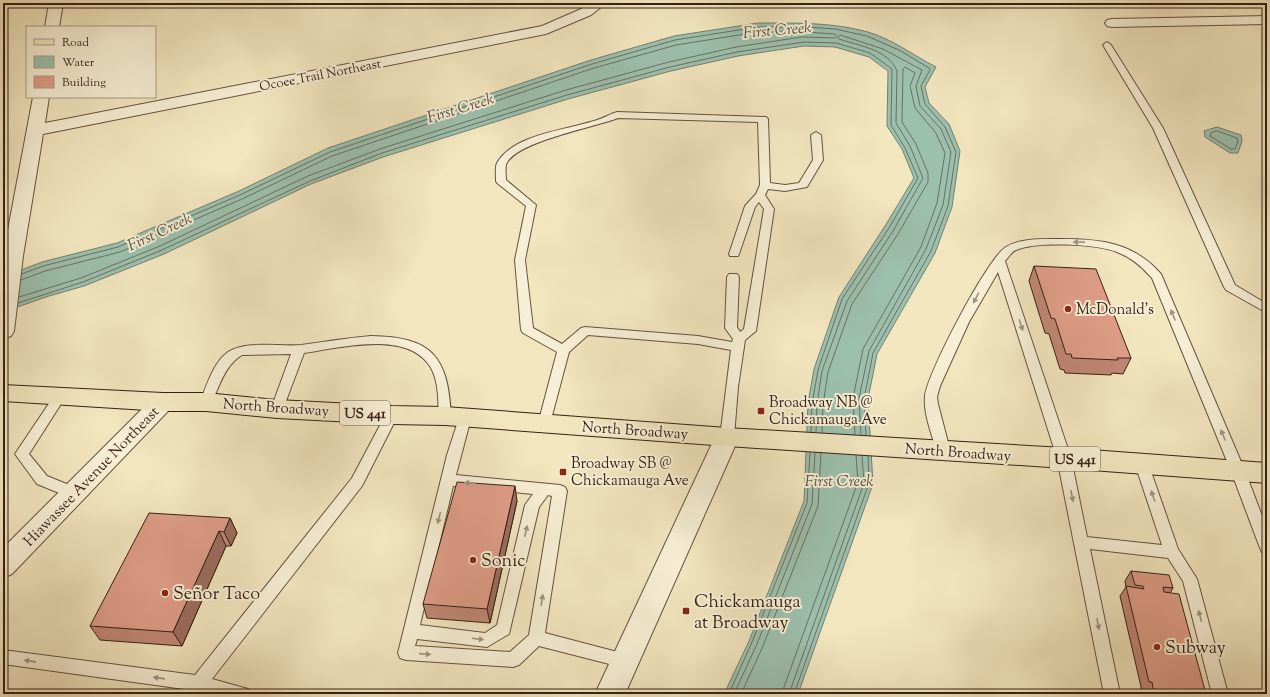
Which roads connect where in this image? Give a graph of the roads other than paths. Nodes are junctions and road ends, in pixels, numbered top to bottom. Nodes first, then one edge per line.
1 (56, 3) edge
2 (599, 3) edge
3 (1267, 20) edge
4 (1112, 23) dead end
5 (52, 26) edge
6 (1107, 45) dead end
7 (41, 98) edge
8 (36, 130) junction
9 (816, 135) dead end
10 (763, 190) junction
11 (734, 254) dead end
12 (1000, 262) junction
13 (733, 277) dead end
14 (1267, 310) edge
15 (4, 325) edge
16 (738, 342) junction
17 (299, 349) junction
18 (563, 350) junction
19 (3, 393) edge
20 (60, 396) junction
21 (163, 402) junction
22 (206, 402) junction
23 (277, 408) junction
24 (392, 415) junction
25 (455, 417) junction
26 (544, 424) junction
27 (727, 437) junction
28 (944, 450) junction
29 (1064, 458) junction
30 (1142, 464) junction
31 (1238, 471) junction
32 (1267, 473) edge
33 (448, 480) junction
34 (544, 490) junction
35 (74, 493) junction
36 (1082, 542) junction
37 (1267, 548) edge
38 (1172, 552) junction
39 (3, 566) edge
40 (411, 631) junction
41 (536, 638) junction
42 (3, 657) edge
43 (625, 661) junction
44 (193, 689) edge
45 (242, 694) edge
46 (610, 694) edge
47 (1112, 694) edge
48 (1220, 694) edge

1 - 5 street
2 - 8 street, Ocoee Trail Northeast
3 - 4 street
6 - 14 lane
7 - 8 street
8 - 15 street
9 - 10 lane
10 - 11 lane
10 - 16 lane
10 - 18 lane
12 -> 28 lane
12 -> 29 lane
31 -> 12 lane
13 - 16 lane
16 - 18 lane
16 - 27 lane
17 - 22 lane
17 - 23 lane
17 - 25 lane
18 - 26 lane
19 - 20 main road, North Broadway / US 441
20 - 21 main road, North Broadway / US 441
20 - 35 lane
21 - 22 main road, North Broadway / US 441
21 - 35 street, Hiawassee Avenue Northeast
22 - 23 main road, North Broadway / US 441
23 - 24 main road, North Broadway / US 441
24 - 25 main road, North Broadway / US 441
24 - 44 lane
25 - 26 main road, North Broadway / US 441
25 - 33 lane
26 - 27 main road, North Broadway / US 441
27 - 28 main road, North Broadway / US 441
27 - 43 street
28 - 29 main road, North Broadway / US 441
29 - 30 main road, North Broadway / US 441
29 -> 36 lane
30 - 31 main road, North Broadway / US 441
38 -> 30 lane
31 - 32 main road, North Broadway / US 441
31 - 37 lane
34 -> 33 lane
33 -> 40 lane
40 -> 34 lane
41 -> 34 lane
35 - 39 street, Hiawassee Avenue Northeast
36 - 38 lane
36 -> 47 lane
48 -> 38 lane
40 -> 41 lane
41 - 43 lane
44 -> 42 lane
43 - 46 street
44 - 45 lane

